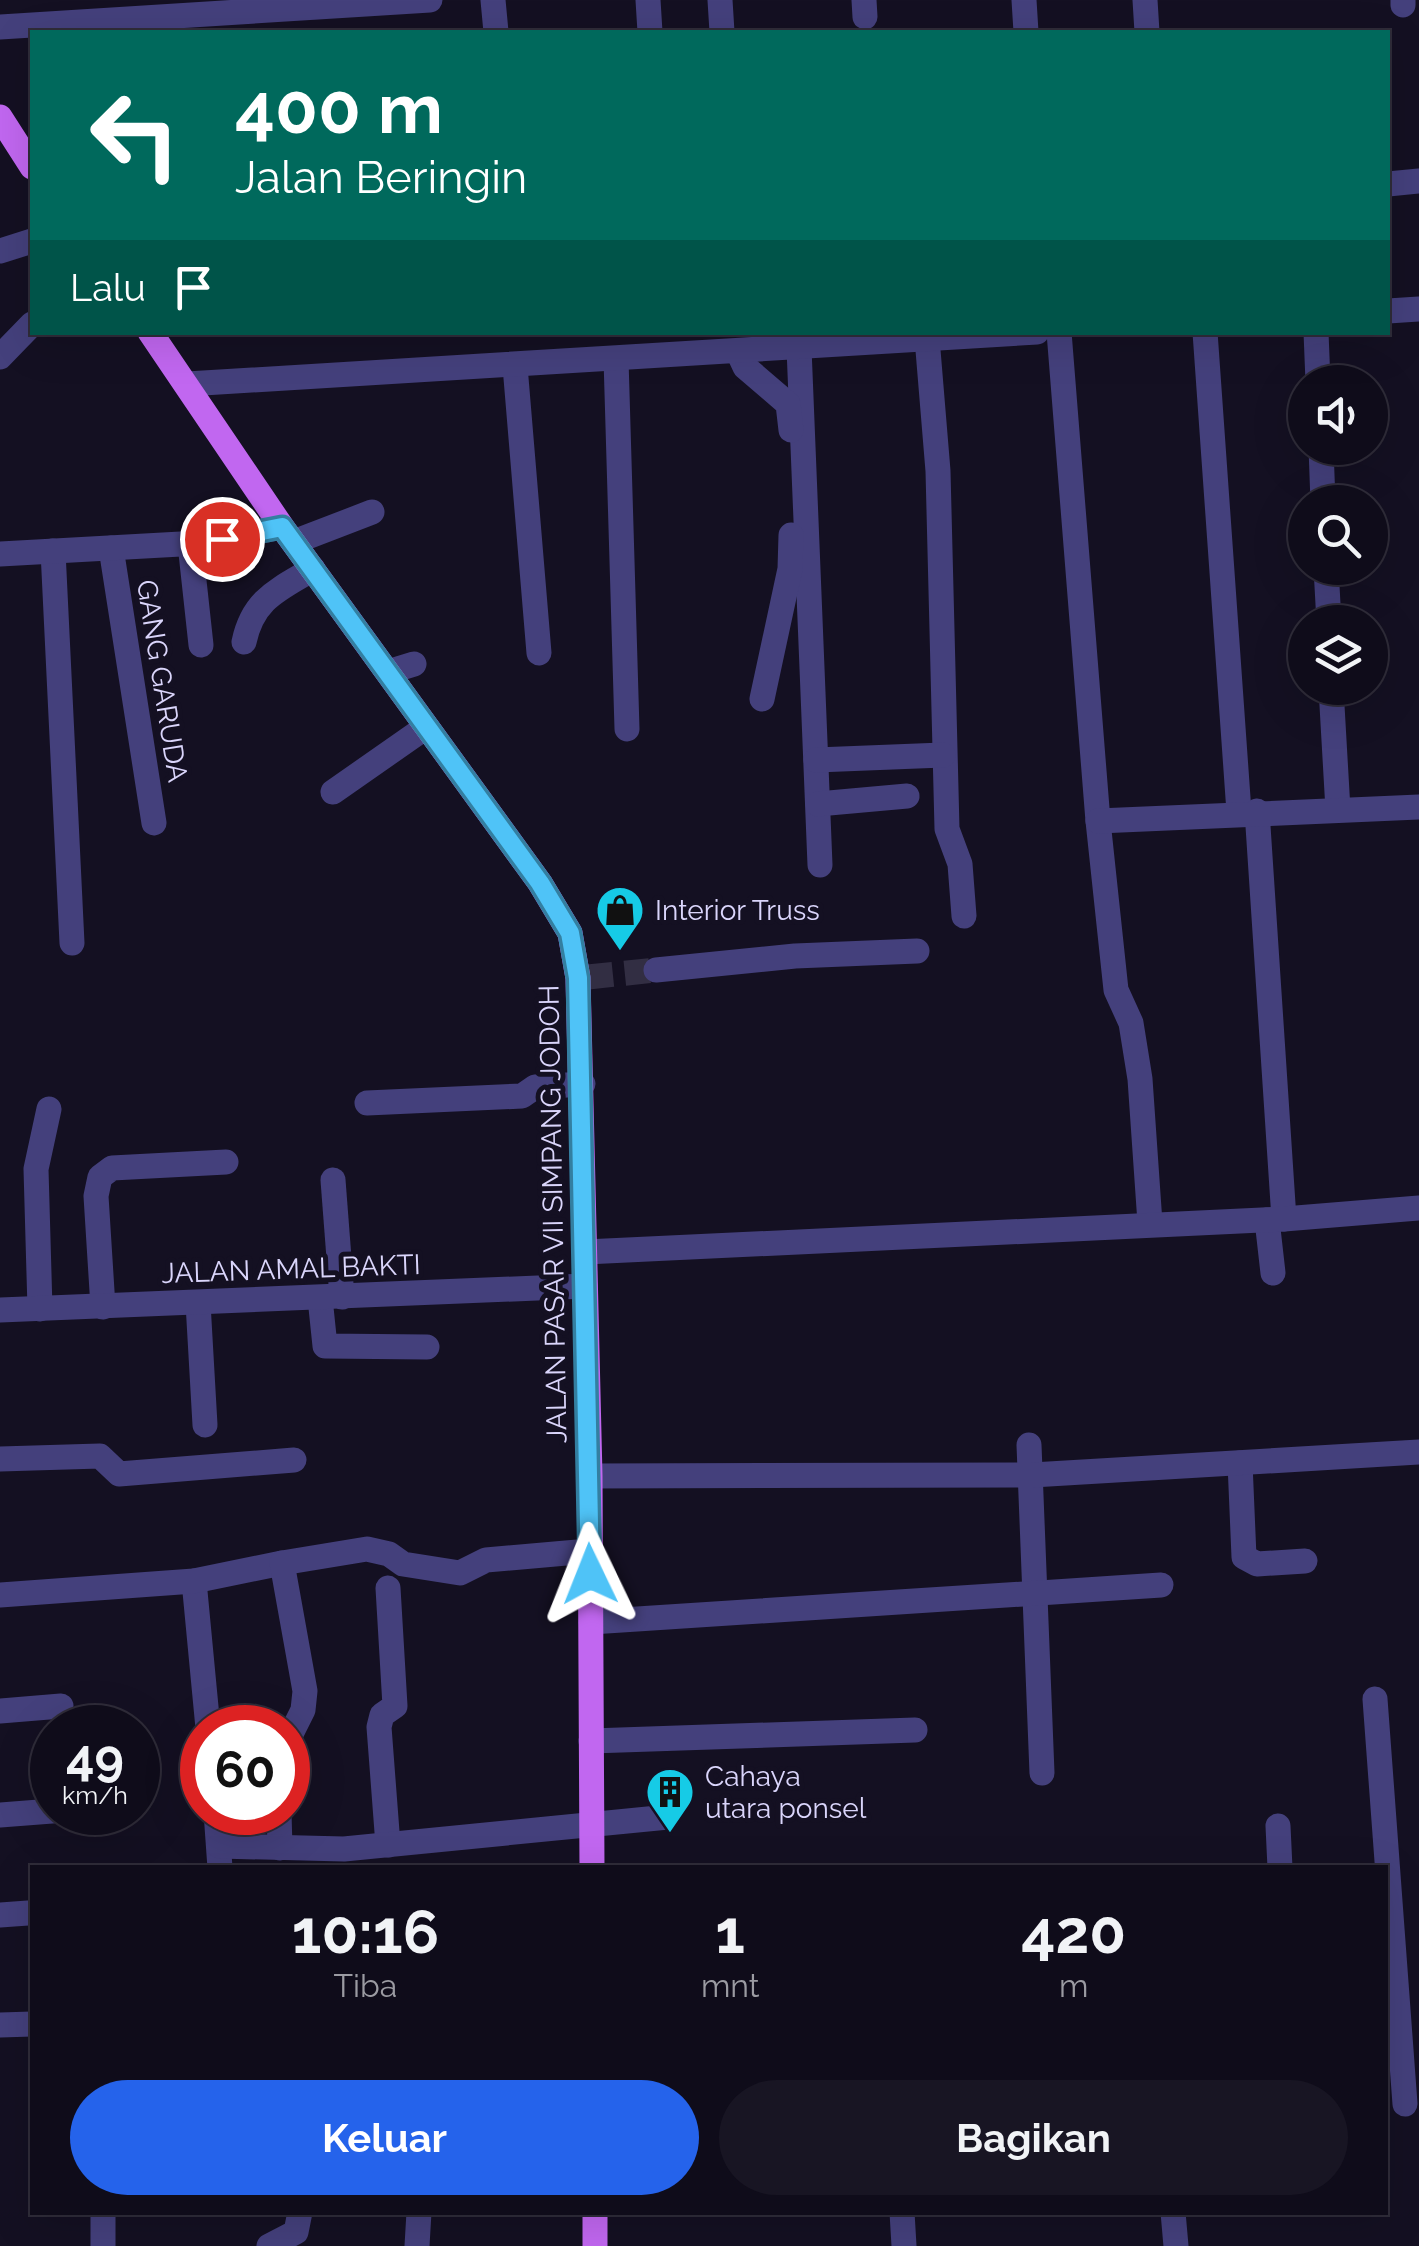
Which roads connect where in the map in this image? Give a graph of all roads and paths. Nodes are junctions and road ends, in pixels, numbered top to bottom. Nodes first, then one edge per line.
1 (430, 0) edge
2 (493, 0) edge
3 (648, 0) edge
4 (720, 0) edge
5 (1024, 0) edge
6 (1145, 0) edge
7 (286, 4) edge
8 (221, 6) edge
9 (170, 8) edge
10 (0, 27) edge
11 (496, 30) edge
12 (650, 30) edge
13 (722, 30) edge
14 (1026, 30) edge
15 (1148, 30) edge
16 (0, 117) edge
17 (30, 164) edge
18 (1419, 181) edge
19 (1390, 184) edge
20 (30, 242) edge
21 (0, 251) edge
22 (1419, 309) edge
23 (1390, 311) edge
24 (30, 326) edge
25 (152, 335) edge
26 (982, 335) edge
27 (1059, 335) edge
28 (1205, 335) edge
29 (1316, 335) edge
30 (928, 338) junction
31 (660, 345) edge
32 (799, 348) junction
33 (738, 352) junction
34 (0, 357) edge
35 (616, 359) junction
36 (1317, 365) edge
37 (515, 366) junction
38 (187, 384) junction
39 (372, 512) dead end
40 (288, 534) junction
41 (190, 544) junction
42 (111, 548) junction
43 (2, 550) edge
44 (53, 551) junction
45 (313, 568) junction
46 (244, 642) dead end
47 (202, 645) dead end
48 (538, 653) dead end
49 (414, 664) dead end
50 (388, 672) junction
51 (762, 699) dead end
52 (1333, 705) edge
53 (426, 727) junction
54 (627, 729) dead end
55 (943, 755) junction
56 (816, 760) junction
57 (333, 792) dead end
58 (907, 796) dead end
59 (818, 804) junction
60 (1419, 806) edge
61 (1338, 810) junction
62 (1248, 811) junction
63 (1098, 820) junction
64 (154, 823) dead end
65 (820, 864) dead end
66 (964, 916) dead end
67 (72, 943) dead end
68 (917, 951) dead end
69 (656, 970) tunnel mouth
70 (583, 1084) junction
71 (366, 1103) dead end
72 (49, 1109) dead end
73 (226, 1162) dead end
74 (333, 1180) dead end
75 (1419, 1208) edge
76 (1275, 1219) junction
77 (1150, 1223) junction
78 (585, 1252) junction
79 (1273, 1272) dead end
80 (585, 1286) junction
81 (331, 1298) junction
82 (198, 1303) junction
83 (103, 1308) junction
84 (40, 1309) junction
85 (0, 1310) edge
86 (428, 1347) dead end
87 (205, 1426) dead end
88 (1029, 1445) dead end
89 (1419, 1452) edge
90 (0, 1458) edge
91 (294, 1460) dead end
92 (1240, 1464) junction
93 (590, 1476) junction
94 (1032, 1476) junction
95 (588, 1551) junction
96 (1305, 1560) dead end
97 (282, 1563) junction
98 (194, 1582) junction
99 (1161, 1585) dead end
100 (388, 1588) dead end
101 (1033, 1593) junction
102 (0, 1595) edge
103 (591, 1622) junction
104 (1375, 1698) dead end
105 (206, 1705) edge
106 (303, 1705) edge
107 (30, 1709) edge
108 (0, 1711) edge
109 (915, 1730) dead end
110 (591, 1741) junction
111 (1042, 1773) dead end
112 (30, 1812) edge
113 (0, 1815) edge
114 (668, 1817) dead end
115 (592, 1825) junction
116 (1278, 1826) dead end
117 (280, 1835) edge
118 (388, 1845) junction
119 (280, 1848) junction
120 (220, 1857) edge
121 (592, 1865) edge
122 (1280, 1865) edge
123 (1387, 1865) edge
124 (1388, 1886) edge
125 (28, 1914) dead end
126 (0, 1915) edge
127 (30, 2024) edge
128 (0, 2025) edge
129 (1403, 2104) edge
130 (104, 2215) edge
131 (299, 2215) edge
132 (419, 2215) edge
133 (595, 2215) edge
134 (902, 2215) edge
135 (1173, 2215) edge
136 (103, 2246) edge
137 (269, 2246) edge
138 (416, 2246) edge
139 (595, 2246) edge
140 (904, 2246) edge
141 (1176, 2246) edge

1 - 7 street
2 - 11 street
3 - 12 street
4 - 13 street
5 - 14 street
6 - 15 street
7 - 8 street
8 - 9 street
9 - 10 street
16 - 17 main road
18 - 19 street
20 - 21 street
22 - 23 street
24 - 34 street
25 - 38 main road, JALAN PASAR VII SIMPANG JODOH
26 - 30 street
27 - 63 street
28 - 62 street
29 - 36 street
30 - 32 street
30 - 55 street
31 - 33 street
31 - 35 street
32 - 33 street
32 - 56 street
33 - 51 street
35 - 37 street
35 - 54 street
37 - 38 street
37 - 48 street
38 - 40 main road, JALAN PASAR VII SIMPANG JODOH
39 - 40 street
40 - 41 street
40 - 45 main road, JALAN PASAR VII SIMPANG JODOH
41 - 42 street
41 - 47 street
42 - 44 street
42 - 64 street, GANG GARUDA
43 - 44 street
44 - 67 street
45 - 46 street
45 - 50 main road, JALAN PASAR VII SIMPANG JODOH
49 - 50 street
50 - 53 main road, JALAN PASAR VII SIMPANG JODOH
52 - 61 street
53 - 57 street
53 - 70 main road, JALAN PASAR VII SIMPANG JODOH
55 - 56 street
55 - 66 street
56 - 59 street
58 - 59 street
59 - 65 street
60 - 61 street
61 - 62 street
62 - 63 street
62 - 76 street
63 - 77 street
68 - 69 street
70 - 71 street
70 - 78 main road, JALAN PASAR VII SIMPANG JODOH
72 - 84 street
73 - 83 street
74 - 81 street
75 - 76 street
76 - 77 street
76 - 79 street
77 - 78 street
78 - 80 main road, JALAN PASAR VII SIMPANG JODOH
80 - 81 street, JALAN AMAL BAKTI
80 - 93 main road, JALAN PASAR VII SIMPANG JODOH
81 - 82 street, JALAN AMAL BAKTI
81 - 86 street
82 - 83 street, JALAN AMAL BAKTI
82 - 87 street
83 - 84 street, JALAN AMAL BAKTI
84 - 85 street, JALAN AMAL BAKTI
88 - 94 street
89 - 92 street
90 - 91 street
92 - 94 street
92 - 96 street
93 - 94 street
93 - 95 main road, JALAN PASAR VII SIMPANG JODOH
94 - 101 street
95 - 97 street
95 - 103 main road, JALAN PASAR VII SIMPANG JODOH
97 - 98 street
97 - 106 street
98 - 102 street
98 - 105 street
99 - 101 street
100 - 118 street
101 - 103 street
101 - 111 street
103 - 110 main road, JALAN PASAR VII SIMPANG JODOH
104 - 123 street
107 - 108 street
109 - 110 street
110 - 115 main road, JALAN PASAR VII SIMPANG JODOH
112 - 113 street
114 - 115 street
115 - 118 street
115 - 121 main road, JALAN PASAR VII SIMPANG JODOH
116 - 122 street
117 - 119 street
118 - 119 street
119 - 120 street
124 - 129 street
125 - 126 street
127 - 128 street
130 - 136 street
131 - 137 street
132 - 138 street
133 - 139 main road
134 - 140 street
135 - 141 street

